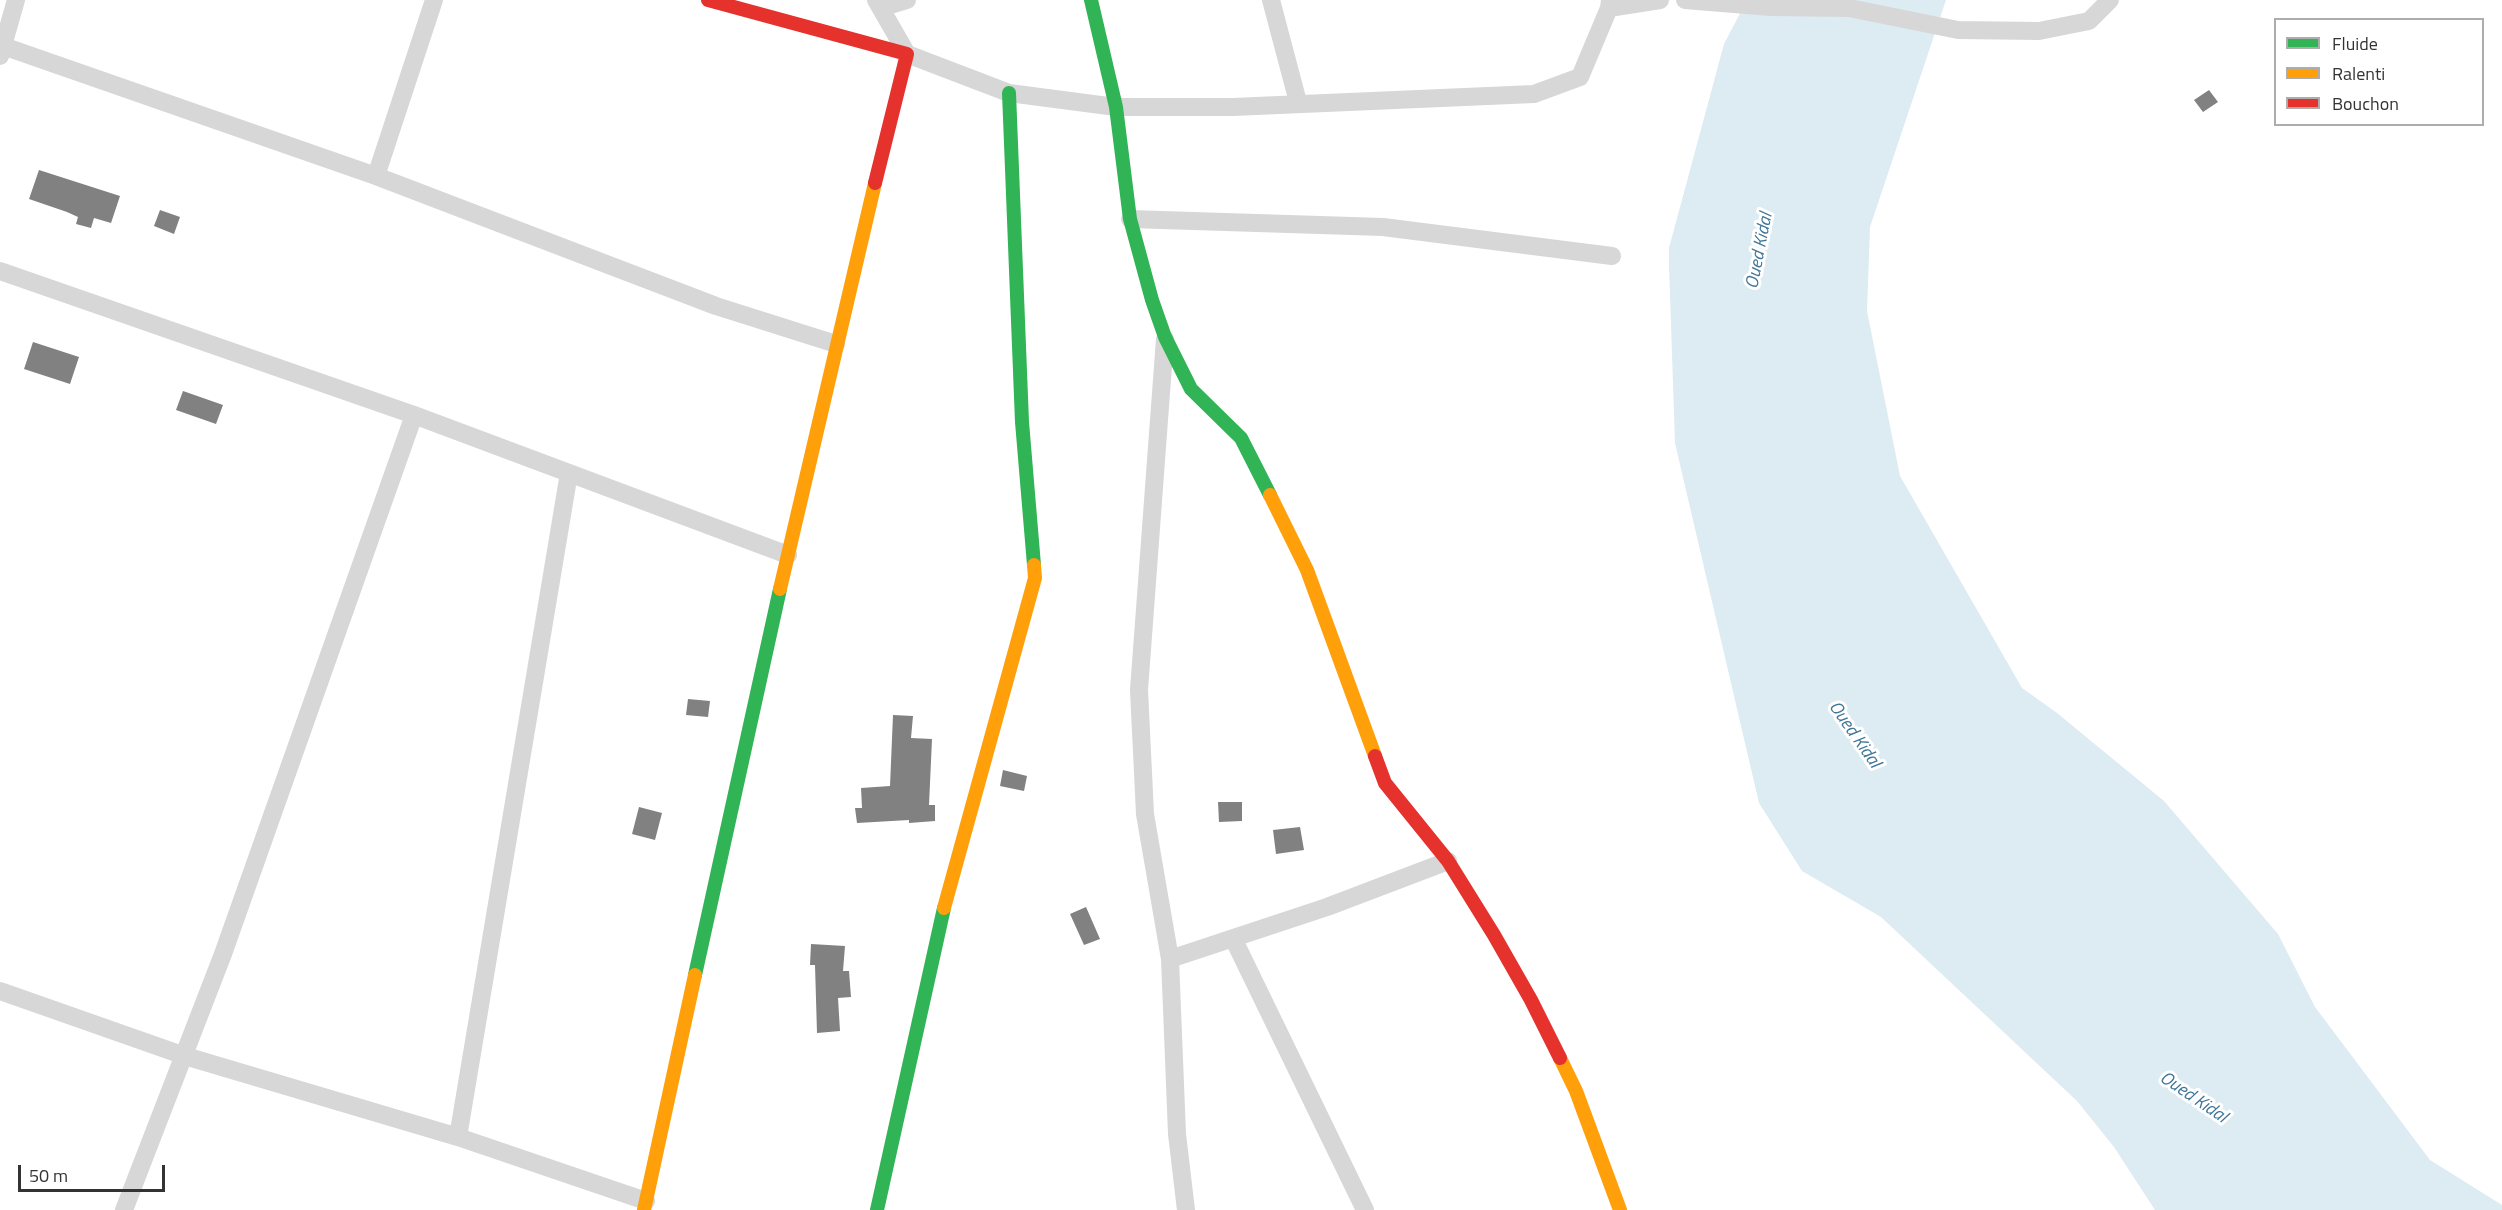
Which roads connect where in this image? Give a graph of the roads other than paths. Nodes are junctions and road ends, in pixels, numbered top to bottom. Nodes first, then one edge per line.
1 (16, 0) edge
2 (434, 0) edge
3 (708, 0) edge
4 (908, 0) edge
5 (1091, 0) edge
6 (1271, 0) edge
7 (1660, 0) edge
8 (1685, 0) edge
9 (2109, 0) edge
10 (878, 4) edge
11 (1610, 4) edge
12 (2, 51) edge
13 (907, 54) junction
14 (1009, 93) junction
15 (1298, 102) junction
16 (1116, 107) junction
17 (376, 176) junction
18 (1130, 219) junction
19 (1612, 256) dead end
20 (0, 270) edge
21 (1166, 337) junction
22 (836, 344) junction
23 (414, 415) junction
24 (569, 473) junction
25 (788, 555) junction
26 (1448, 861) junction
27 (1233, 938) junction
28 (1170, 959) junction
29 (0, 991) edge
30 (185, 1056) junction
31 (458, 1137) junction
32 (645, 1206) edge
33 (124, 1210) edge
34 (877, 1210) edge
35 (1186, 1210) edge
36 (1365, 1210) edge
37 (1620, 1210) edge

1 - 12 street
2 - 17 street
3 - 13 street
4 - 10 street
5 - 16 street
6 - 15 street
7 - 11 street
8 - 9 street
10 - 13 street
11 - 15 street
12 - 17 street
13 - 14 street
13 - 22 street
14 - 16 street
14 - 34 street
15 - 16 street
16 - 18 street
17 - 22 street
18 - 19 street
18 - 21 street
20 - 23 street
21 - 26 street
21 - 28 street
22 - 25 street
23 - 24 street
23 - 30 street
24 - 25 street
24 - 31 street
25 - 32 street
26 - 27 street
26 - 37 street
27 - 28 street
27 - 36 street
28 - 35 street
29 - 30 street
30 - 31 street
30 - 33 street
31 - 32 street

